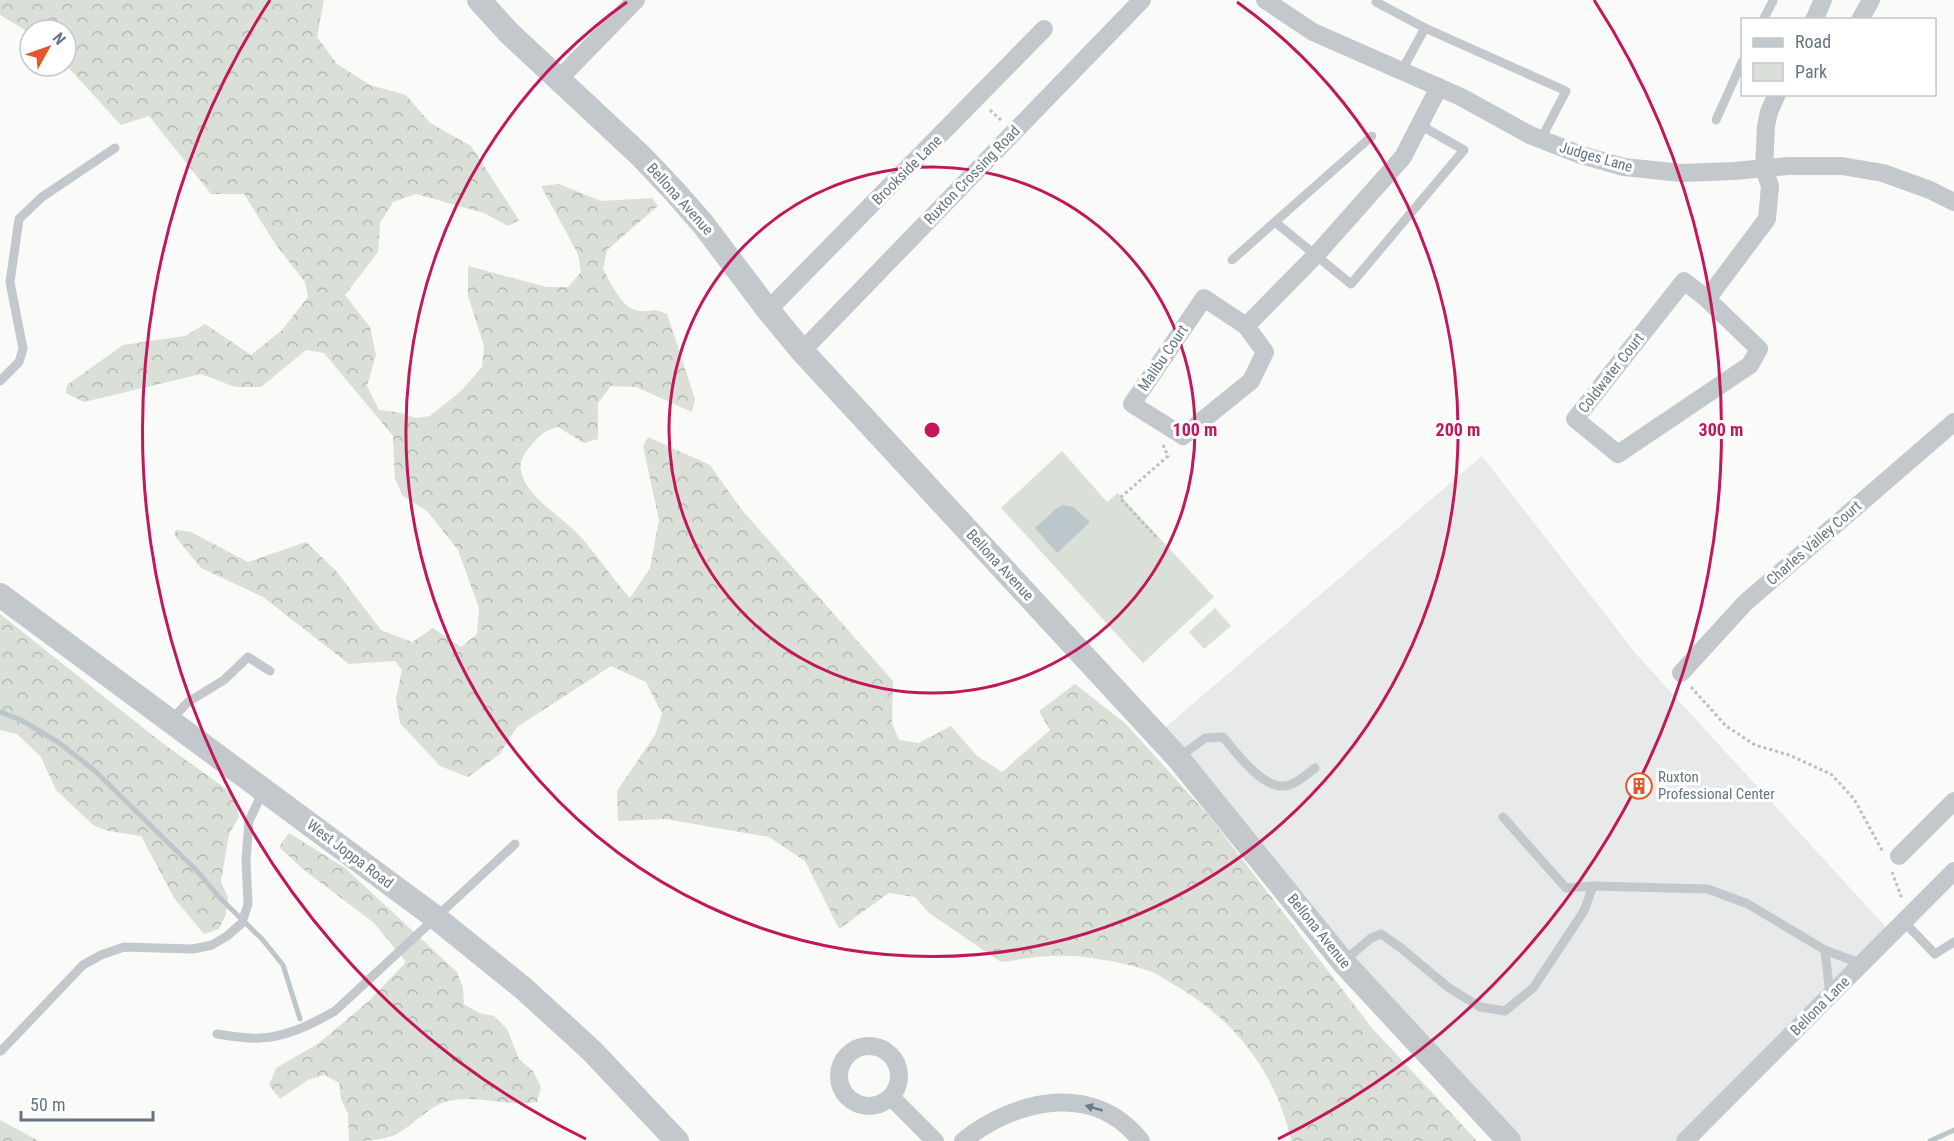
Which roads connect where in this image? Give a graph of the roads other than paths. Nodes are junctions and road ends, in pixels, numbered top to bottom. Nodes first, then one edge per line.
1 (479, 0) edge
2 (636, 0) edge
3 (1142, 0) edge
4 (1265, 0) edge
5 (1823, 0) edge
6 (1871, 0) edge
7 (1376, 2) dead end
8 (1773, 2) dead end
9 (1764, 18) edge
10 (1815, 18) edge
11 (1861, 18) edge
12 (1425, 28) junction
13 (1044, 29) dead end
14 (1741, 66) edge
15 (1402, 70) junction
16 (558, 80) junction
17 (1438, 87) junction
18 (1776, 96) edge
19 (1716, 120) dead end
20 (1420, 125) junction
21 (1372, 136) dead end
22 (1541, 139) junction
23 (115, 148) dead end
24 (1764, 169) junction
25 (1954, 202) edge
26 (1275, 222) junction
27 (1316, 255) junction
28 (1232, 260) dead end
29 (1707, 299) junction
30 (768, 310) junction
31 (1246, 326) junction
32 (802, 351) junction
33 (0, 381) edge
34 (1954, 422) edge
35 (0, 595) edge
36 (270, 671) dead end
37 (1681, 673) road end
38 (170, 721) junction
39 (1178, 758) junction
40 (1315, 768) dead end
41 (264, 790) junction
42 (1954, 801) edge
43 (1503, 817) dead end
44 (515, 844) dead end
45 (1891, 859) road end
46 (1954, 871) edge
47 (1593, 886) junction
48 (435, 917) junction
49 (1906, 920) junction
50 (1954, 942) edge
51 (1825, 950) junction
52 (1344, 962) junction
53 (1862, 964) junction
54 (1830, 997) junction
55 (217, 1034) dead end
56 (0, 1051) edge
57 (891, 1097) dead end
58 (677, 1141) edge
59 (934, 1141) edge
60 (963, 1141) edge
61 (1141, 1141) edge
62 (1509, 1141) edge
63 (1685, 1141) edge

1 - 16 street, Bellona Avenue
2 - 16 street
3 - 32 street, Ruxton Crossing Road
4 - 15 street, Judges Lane
5 - 10 street
6 - 11 street
7 - 12 lane
8 - 9 lane
12 - 15 lane
12 - 22 lane
13 - 30 street, Brookside Lane
14 - 19 lane
15 - 17 street, Judges Lane
16 - 30 street, Bellona Avenue
17 - 20 street
17 - 22 street, Judges Lane
18 - 24 street
20 - 27 street
20 - 27 lane
21 - 26 lane
22 - 24 street, Judges Lane
23 - 33 lane
24 - 25 street, Judges Lane
24 - 29 street
26 - 27 lane
26 - 28 lane
27 - 31 street
29 - 29 street, Coldwater Court
30 - 32 street, Bellona Avenue
31 - 31 street, Malibu Court
32 - 39 street, Bellona Avenue
34 - 37 street, Charles Valley Court
35 - 38 street, West Joppa Road
36 - 38 lane
38 - 41 street, West Joppa Road
39 - 40 lane
39 - 52 street, Bellona Avenue
41 - 48 street, West Joppa Road
41 - 56 lane
42 - 45 street
43 - 47 lane
44 - 48 lane
46 - 49 street, Bellona Lane
47 - 51 lane
47 - 52 lane
48 - 55 lane
48 - 58 street, West Joppa Road
49 - 50 lane
49 - 53 street, Bellona Lane
51 - 53 lane
51 - 54 lane
52 - 62 street, Bellona Avenue
53 - 54 street, Bellona Lane
54 - 63 street, Bellona Lane
57 - 59 street
61 -> 60 street

